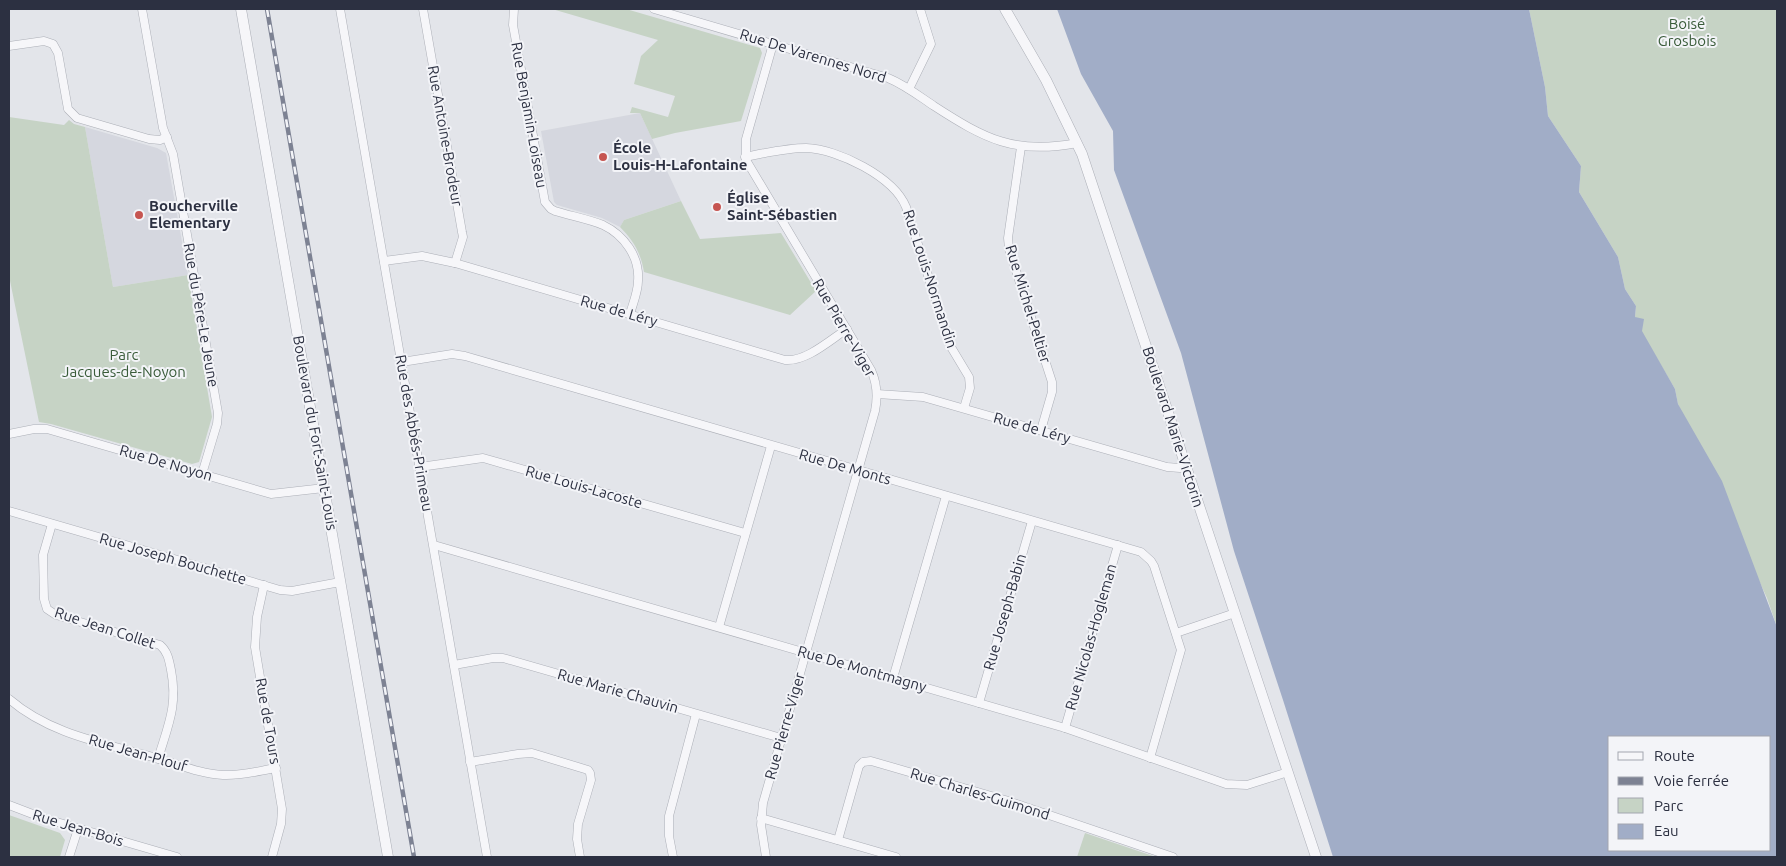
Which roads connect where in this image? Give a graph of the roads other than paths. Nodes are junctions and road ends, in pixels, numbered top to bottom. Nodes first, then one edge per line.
1 (142, 9) edge
2 (241, 9) edge
3 (340, 9) edge
4 (424, 9) edge
5 (514, 9) edge
6 (655, 9) edge
7 (920, 9) edge
8 (1005, 9) edge
9 (773, 44) junction
10 (9, 46) edge
11 (909, 89) junction
12 (167, 137) junction
13 (1077, 143) junction
14 (1021, 147) junction
15 (745, 157) junction
16 (384, 261) junction
17 (455, 263) junction
18 (630, 314) junction
19 (847, 329) junction
20 (402, 362) junction
21 (877, 394) junction
22 (964, 408) junction
23 (1041, 430) junction
24 (9, 434) edge
25 (771, 446) junction
26 (1186, 466) junction
27 (420, 467) junction
28 (858, 470) junction
29 (202, 474) junction
30 (324, 488) junction
31 (946, 496) junction
32 (9, 511) edge
33 (1032, 521) junction
34 (52, 524) junction
35 (745, 533) junction
36 (434, 545) junction
37 (1118, 545) junction
38 (340, 582) junction
39 (264, 585) junction
40 (1235, 613) junction
41 (719, 627) junction
42 (1176, 633) junction
43 (806, 652) junction
44 (454, 665) junction
45 (893, 678) junction
46 (9, 699) edge
47 (979, 703) junction
48 (696, 714) junction
49 (1065, 728) junction
50 (781, 738) junction
51 (1150, 758) junction
52 (158, 759) junction
53 (470, 762) junction
54 (276, 768) junction
55 (1288, 772) junction
56 (9, 805) edge
57 (761, 818) junction
58 (78, 829) junction
59 (838, 840) junction
60 (160, 855) edge
61 (70, 857) edge
62 (177, 857) edge
63 (272, 857) edge
64 (388, 857) edge
65 (486, 857) edge
66 (580, 857) edge
67 (673, 857) edge
68 (766, 857) edge
69 (896, 857) edge
70 (1174, 857) edge
71 (1316, 857) edge

1 - 12 street, Rue du Père-Le Jeune
2 - 30 street, Boulevard du Fort-Saint-Louis
3 - 16 street, Rue des Abbés-Primeau
4 - 17 street, Rue Antoine-Brodeur
5 - 18 street, Rue Benjamin-Loiseau
6 - 9 street, Rue De Varennes Nord
7 - 11 street
8 - 13 street, Boulevard Marie-Victorin
9 - 11 street, Rue De Varennes Nord
9 - 15 street
10 - 12 street
11 - 14 street, Rue De Varennes Nord
12 - 29 street, Rue du Père-Le Jeune
13 - 14 street, Rue De Varennes Nord
13 - 26 street, Boulevard Marie-Victorin
14 - 23 street, Rue Michel-Peltier
15 - 19 street, Rue Pierre-Viger
15 - 22 street, Rue Louis-Normandin
16 - 17 street, Rue de Léry
16 - 20 street, Rue des Abbés-Primeau
17 - 18 street, Rue de Léry
18 - 19 street, Rue de Léry
19 - 21 street, Rue Pierre-Viger
20 - 25 street, Rue De Monts
20 - 27 street, Rue des Abbés-Primeau
21 - 22 street, Rue de Léry
21 - 28 street, Rue Pierre-Viger
22 - 23 street, Rue de Léry
23 - 26 street, Rue de Léry
24 - 29 street, Rue De Noyon
25 - 28 street, Rue De Monts
25 - 35 street
26 - 40 street, Boulevard Marie-Victorin
27 - 35 street, Rue Louis-Lacoste
27 - 36 street, Rue des Abbés-Primeau
28 - 31 street, Rue De Monts
28 - 43 street, Rue Pierre-Viger
29 - 30 street, Rue De Noyon
30 - 38 street, Boulevard du Fort-Saint-Louis
31 - 33 street, Rue De Monts
31 - 45 street
32 - 34 street, Rue Joseph Bouchette
33 - 37 street, Rue De Monts
33 - 47 street, Rue Joseph-Babin
34 - 39 street, Rue Joseph Bouchette
34 - 52 street, Rue Jean Collet
35 - 41 street
36 - 41 street, Rue De Montmagny
36 - 44 street, Rue des Abbés-Primeau
37 - 42 street, Rue De Monts
37 - 49 street, Rue Nicolas-Hogleman
38 - 39 street, Rue Joseph Bouchette
38 - 64 street, Boulevard du Fort-Saint-Louis
39 - 54 street, Rue de Tours
40 - 42 street
40 - 55 street, Boulevard Marie-Victorin
41 - 43 street, Rue De Montmagny
42 - 51 street, Rue De Monts
43 - 45 street, Rue De Montmagny
43 - 50 street, Rue Pierre-Viger
44 - 48 street, Rue Marie Chauvin
44 - 53 street, Rue des Abbés-Primeau
45 - 47 street, Rue De Montmagny
46 - 52 street, Rue Jean-Plouf
47 - 49 street, Rue De Montmagny
48 - 50 street, Rue Marie Chauvin
48 - 67 street
49 - 51 street, Rue De Montmagny
50 - 57 street, Rue Pierre-Viger
51 - 55 street, Rue De Montmagny
52 - 54 street, Rue Jean-Plouf
53 - 65 street, Rue des Abbés-Primeau
53 - 66 street
54 - 63 street, Rue de Tours
55 - 71 street, Boulevard Marie-Victorin
56 - 58 street, Rue Jean-Bois
57 - 59 street
57 - 68 street, Rue Pierre-Viger
58 - 60 street, Rue Jean-Bois
58 - 61 street
59 - 69 street
59 - 70 street, Rue Charles-Guimond
60 - 62 street, Rue Jean-Bois

